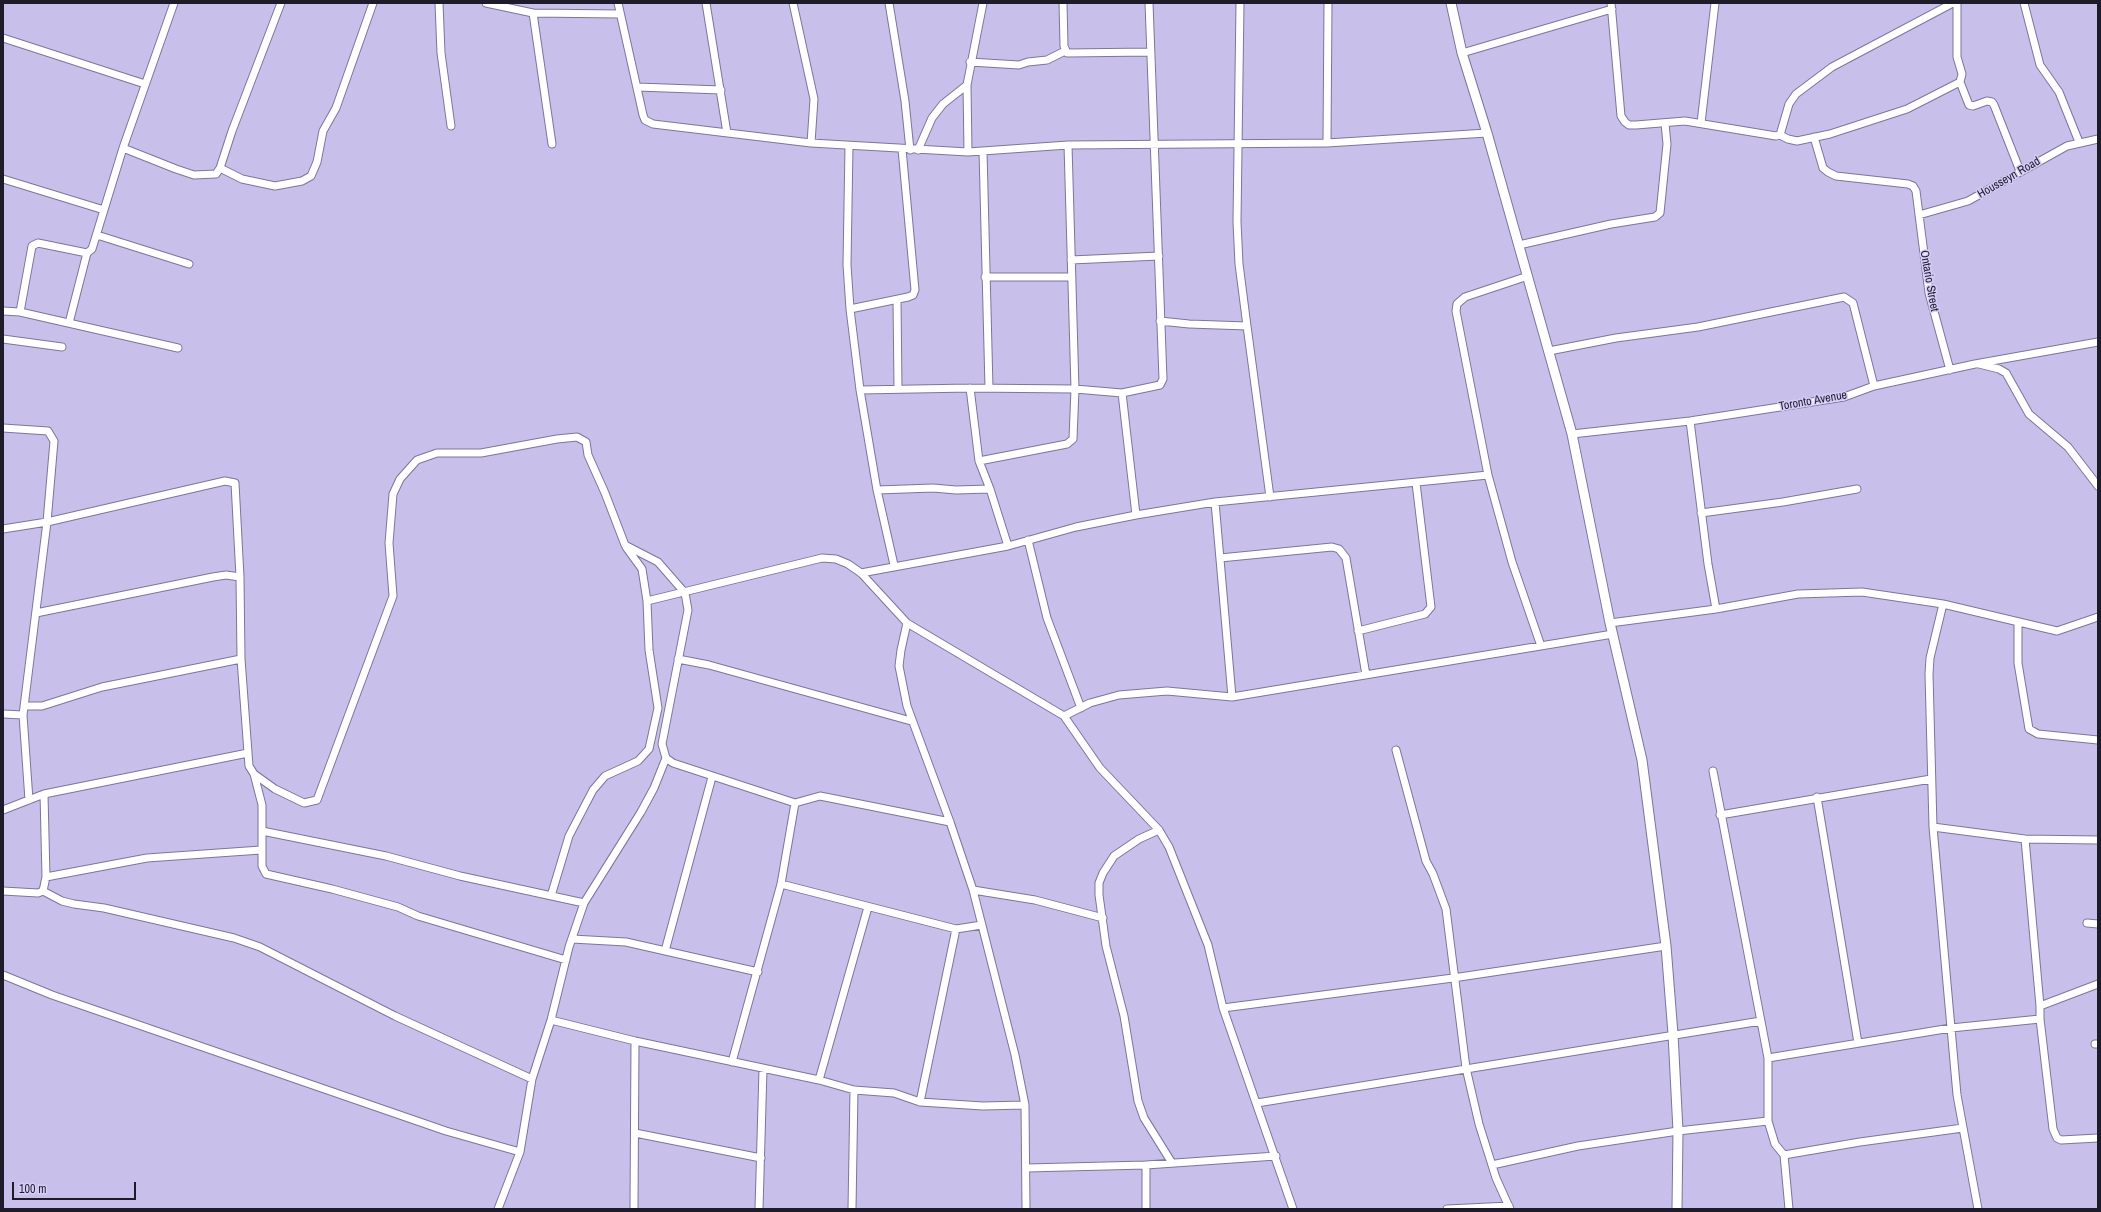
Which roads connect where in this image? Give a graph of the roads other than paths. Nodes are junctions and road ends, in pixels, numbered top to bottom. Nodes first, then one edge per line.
1 (174, 3) edge
2 (281, 3) edge
3 (373, 3) edge
4 (439, 3) edge
5 (486, 3) edge
6 (618, 3) edge
7 (706, 3) edge
8 (793, 3) edge
9 (889, 3) edge
10 (983, 3) edge
11 (1063, 3) edge
12 (1149, 3) edge
13 (1240, 3) edge
14 (1328, 3) edge
15 (1451, 3) edge
16 (1715, 3) edge
17 (1953, 3) edge
18 (1957, 3) edge
19 (2024, 3) edge
20 (1612, 6) edge
21 (533, 12) junction
22 (620, 14) junction
23 (3, 38) edge
24 (1065, 51) junction
25 (1150, 52) junction
26 (1462, 52) junction
27 (970, 62) junction
28 (1960, 82) junction
29 (145, 84) junction
30 (967, 85) junction
31 (637, 88) junction
32 (721, 90) junction
33 (1665, 123) junction
34 (1701, 123) junction
35 (451, 126) dead end
36 (727, 133) junction
37 (1487, 133) junction
38 (1780, 135) junction
39 (1814, 137) junction
40 (2098, 139) edge
41 (2079, 142) junction
42 (811, 143) junction
43 (1154, 143) junction
44 (1236, 143) junction
45 (1327, 143) junction
46 (552, 144) dead end
47 (1068, 145) junction
48 (848, 146) junction
49 (123, 148) junction
50 (902, 149) junction
51 (910, 150) junction
52 (918, 150) junction
53 (982, 151) junction
54 (968, 152) junction
55 (220, 168) junction
56 (2020, 171) junction
57 (3, 179) edge
58 (104, 210) junction
59 (1919, 215) junction
60 (96, 235) junction
61 (1519, 245) junction
62 (87, 253) junction
63 (1159, 256) junction
64 (1071, 260) junction
65 (189, 264) dead end
66 (1528, 276) junction
67 (985, 277) junction
68 (1071, 277) junction
69 (897, 300) junction
70 (850, 309) junction
71 (3, 311) edge
72 (20, 312) junction
73 (1160, 320) junction
74 (69, 323) junction
75 (1247, 326) junction
76 (3, 339) edge
77 (2098, 342) edge
78 (62, 347) dead end
79 (178, 348) dead end
80 (1549, 351) junction
81 (1975, 364) junction
82 (1950, 370) junction
83 (1874, 386) junction
84 (970, 388) junction
85 (989, 388) junction
86 (898, 389) junction
87 (1075, 389) junction
88 (860, 390) junction
89 (1122, 393) junction
90 (1690, 421) junction
91 (3, 428) edge
92 (1572, 434) junction
93 (979, 461) junction
94 (1488, 475) junction
95 (1416, 483) junction
96 (2098, 486) edge
97 (990, 489) junction
98 (1857, 489) dead end
99 (877, 490) junction
100 (1270, 497) junction
101 (1215, 502) junction
102 (1701, 513) junction
103 (1136, 515) junction
104 (47, 522) junction
105 (3, 529) edge
106 (1028, 540) junction
107 (625, 545) junction
108 (1008, 546) junction
109 (1220, 558) junction
110 (894, 566) junction
111 (861, 573) junction
112 (240, 577) junction
113 (685, 593) junction
114 (647, 601) junction
115 (1943, 604) junction
116 (1716, 609) junction
117 (36, 613) junction
118 (2098, 617) edge
119 (2018, 622) junction
120 (907, 623) junction
121 (1610, 623) junction
122 (1358, 632) junction
123 (1613, 634) junction
124 (1540, 646) junction
125 (678, 658) junction
126 (241, 659) junction
127 (1366, 675) junction
128 (1232, 697) junction
129 (24, 706) junction
130 (1081, 708) junction
131 (3, 714) edge
132 (23, 715) junction
133 (1064, 716) junction
134 (912, 721) junction
135 (2098, 740) edge
136 (1396, 750) dead end
137 (248, 753) junction
138 (666, 758) junction
139 (1713, 771) dead end
140 (254, 774) junction
141 (712, 777) junction
142 (1931, 778) junction
143 (44, 794) junction
144 (1817, 797) junction
145 (29, 800) junction
146 (795, 803) junction
147 (3, 810) edge
148 (1720, 815) junction
149 (950, 822) junction
150 (1933, 827) junction
151 (262, 830) junction
152 (1159, 830) junction
153 (2025, 839) junction
154 (2098, 840) edge
155 (261, 850) junction
156 (46, 877) junction
157 (781, 884) junction
158 (973, 890) junction
159 (3, 891) edge
160 (43, 891) junction
161 (551, 896) junction
162 (584, 903) junction
163 (868, 907) junction
164 (1103, 918) junction
165 (2087, 923) dead end
166 (2098, 924) edge
167 (982, 925) junction
168 (956, 929) junction
169 (572, 939) junction
170 (1666, 946) junction
171 (665, 951) junction
172 (566, 960) junction
173 (758, 972) junction
174 (3, 975) edge
175 (1453, 978) junction
176 (2098, 984) edge
177 (2040, 1006) junction
178 (1223, 1008) junction
179 (2040, 1019) junction
180 (551, 1020) junction
181 (1761, 1021) junction
182 (1950, 1028) junction
183 (1674, 1034) junction
184 (635, 1041) junction
185 (1858, 1043) junction
186 (1768, 1058) junction
187 (732, 1062) junction
188 (1466, 1068) junction
189 (763, 1069) junction
190 (532, 1079) junction
191 (819, 1080) junction
192 (854, 1090) junction
193 (920, 1102) junction
194 (1257, 1103) junction
195 (1025, 1105) junction
196 (1768, 1121) junction
197 (1963, 1128) junction
198 (1678, 1131) junction
199 (634, 1133) junction
200 (2098, 1138) edge
201 (520, 1152) junction
202 (1784, 1155) junction
203 (1276, 1156) junction
204 (761, 1158) junction
205 (1172, 1163) junction
206 (1146, 1165) junction
207 (1492, 1165) junction
208 (1027, 1168) junction
209 (1510, 1208) edge
210 (498, 1209) edge
211 (634, 1209) edge
212 (759, 1209) edge
213 (852, 1209) edge
214 (1026, 1209) edge
215 (1146, 1209) edge
216 (1294, 1209) edge
217 (1447, 1209) edge
218 (1678, 1209) edge
219 (1789, 1209) edge
220 (1978, 1209) edge

1 - 29 street
2 - 55 street
3 - 55 street
4 - 35 street
5 - 21 street
6 - 22 street
7 - 32 street
8 - 42 street
9 - 51 street
10 - 27 street
11 - 24 street
12 - 25 street
13 - 44 street
14 - 45 street
15 - 26 street
16 - 34 street
17 - 38 street
18 - 28 street
19 - 41 street
20 - 26 street
20 - 33 street
21 - 22 street
21 - 46 street
22 - 31 street
23 - 29 street
24 - 25 street
24 - 27 street
25 - 43 street
26 - 37 street
27 - 30 street
28 - 39 street
28 - 56 street
29 - 49 street
30 - 52 street
30 - 54 street
31 - 32 street
31 - 36 street
32 - 36 street
33 - 34 street
33 - 61 street
34 - 38 street
36 - 42 street
37 - 45 street
37 - 61 street
38 - 39 street
39 - 59 street, Ontario Street
40 - 41 street, Housseyn Road
41 - 56 street, Housseyn Road
42 - 48 street
43 - 44 street
43 - 47 street
43 - 63 street
44 - 45 street
44 - 75 street
47 - 53 street
47 - 64 street
48 - 50 street
48 - 70 street
49 - 55 street
49 - 58 street
50 - 51 street
50 - 69 street
51 - 52 street
52 - 54 street
53 - 54 street
53 - 67 street
56 - 59 street, Housseyn Road
57 - 58 street
58 - 60 street
59 - 82 street, Ontario Street
60 - 62 street
60 - 65 street
61 - 66 street
62 - 72 street
62 - 74 street
63 - 64 street
63 - 73 street
64 - 68 street
66 - 80 street
66 - 94 street
67 - 68 street
67 - 85 street
68 - 87 street
69 - 70 street
69 - 86 street
70 - 88 street
71 - 72 street
72 - 74 street
73 - 75 street
73 - 89 street
74 - 79 street
75 - 100 street
76 - 78 street
77 - 81 street, Toronto Avenue
80 - 83 street
80 - 92 street
81 - 82 street, Toronto Avenue
81 - 96 street
82 - 83 street, Toronto Avenue
83 - 90 street, Toronto Avenue
84 - 85 street
84 - 86 street
84 - 93 street
85 - 87 street
86 - 88 street
87 - 89 street
87 - 93 street
88 - 99 street
89 - 103 street
90 - 92 street, Toronto Avenue
90 - 102 street
91 - 104 street
92 - 121 street
93 - 97 street
94 - 95 street
94 - 124 street
95 - 100 street
95 - 122 street
97 - 99 street
97 - 108 street
98 - 102 street
99 - 110 street
100 - 101 street
101 - 103 street
101 - 109 street
102 - 116 street
103 - 106 street
104 - 105 street
104 - 112 street
104 - 117 street
106 - 108 street
106 - 130 street
107 - 113 street
107 - 114 street
107 - 140 street
108 - 110 street
109 - 122 street
109 - 128 street
110 - 111 street
111 - 113 street
111 - 120 street
112 - 117 street
112 - 126 street
113 - 114 street
113 - 125 street
114 - 161 street
115 - 116 street
115 - 119 street
115 - 142 street
116 - 121 street
117 - 129 street
118 - 119 street
119 - 135 street
120 - 133 street
120 - 134 street
121 - 123 street
122 - 127 street
123 - 124 street
123 - 170 street
124 - 127 street
125 - 134 street
125 - 138 street
126 - 129 street
126 - 137 street
127 - 128 street
128 - 130 street
129 - 132 street
130 - 133 street
131 - 132 street
132 - 145 street
133 - 152 street
134 - 149 street
136 - 175 street
137 - 140 street
137 - 143 street
138 - 141 street
138 - 162 street
139 - 148 street
140 - 151 street
141 - 146 street
141 - 171 street
142 - 144 street
142 - 150 street
143 - 145 street
143 - 156 street
144 - 148 street
144 - 185 street
145 - 147 street
146 - 149 street
146 - 157 street
148 - 181 street
149 - 158 street
150 - 153 street
150 - 182 street
151 - 155 street
151 - 161 street
152 - 164 street
152 - 178 street
153 - 154 street
153 - 177 street
155 - 156 street
155 - 172 street
156 - 160 street
157 - 163 street
157 - 173 street
158 - 164 street
158 - 167 street
159 - 160 street
160 - 190 street
161 - 162 street
162 - 169 street
163 - 168 street
163 - 191 street
164 - 205 street
165 - 166 street
167 - 168 street
167 - 195 street
168 - 193 street
169 - 171 street
169 - 172 street
170 - 175 street
170 - 183 street
171 - 173 street
172 - 180 street
173 - 187 street
174 - 201 street
175 - 178 street
175 - 188 street
176 - 177 street
177 - 179 street
178 - 194 street
179 - 182 street
179 - 200 street
180 - 184 street
180 - 190 street
181 - 183 street
181 - 186 street
182 - 185 street
182 - 197 street
183 - 188 street
183 - 198 street
184 - 187 street
184 - 199 street
185 - 186 street
186 - 196 street
187 - 189 street
188 - 194 street
188 - 207 street
189 - 191 street
189 - 204 street
190 - 201 street
191 - 192 street
192 - 193 street
192 - 213 street
193 - 195 street
194 - 203 street
195 - 208 street
196 - 198 street
196 - 202 street
197 - 202 street
197 - 220 street
198 - 207 street
198 - 218 street
199 - 204 street
199 - 211 street
201 - 210 street
202 - 219 street
203 - 205 street
203 - 216 street
204 - 212 street
205 - 206 street
206 - 208 street
206 - 215 street
207 - 209 street
208 - 214 street
209 - 217 street

